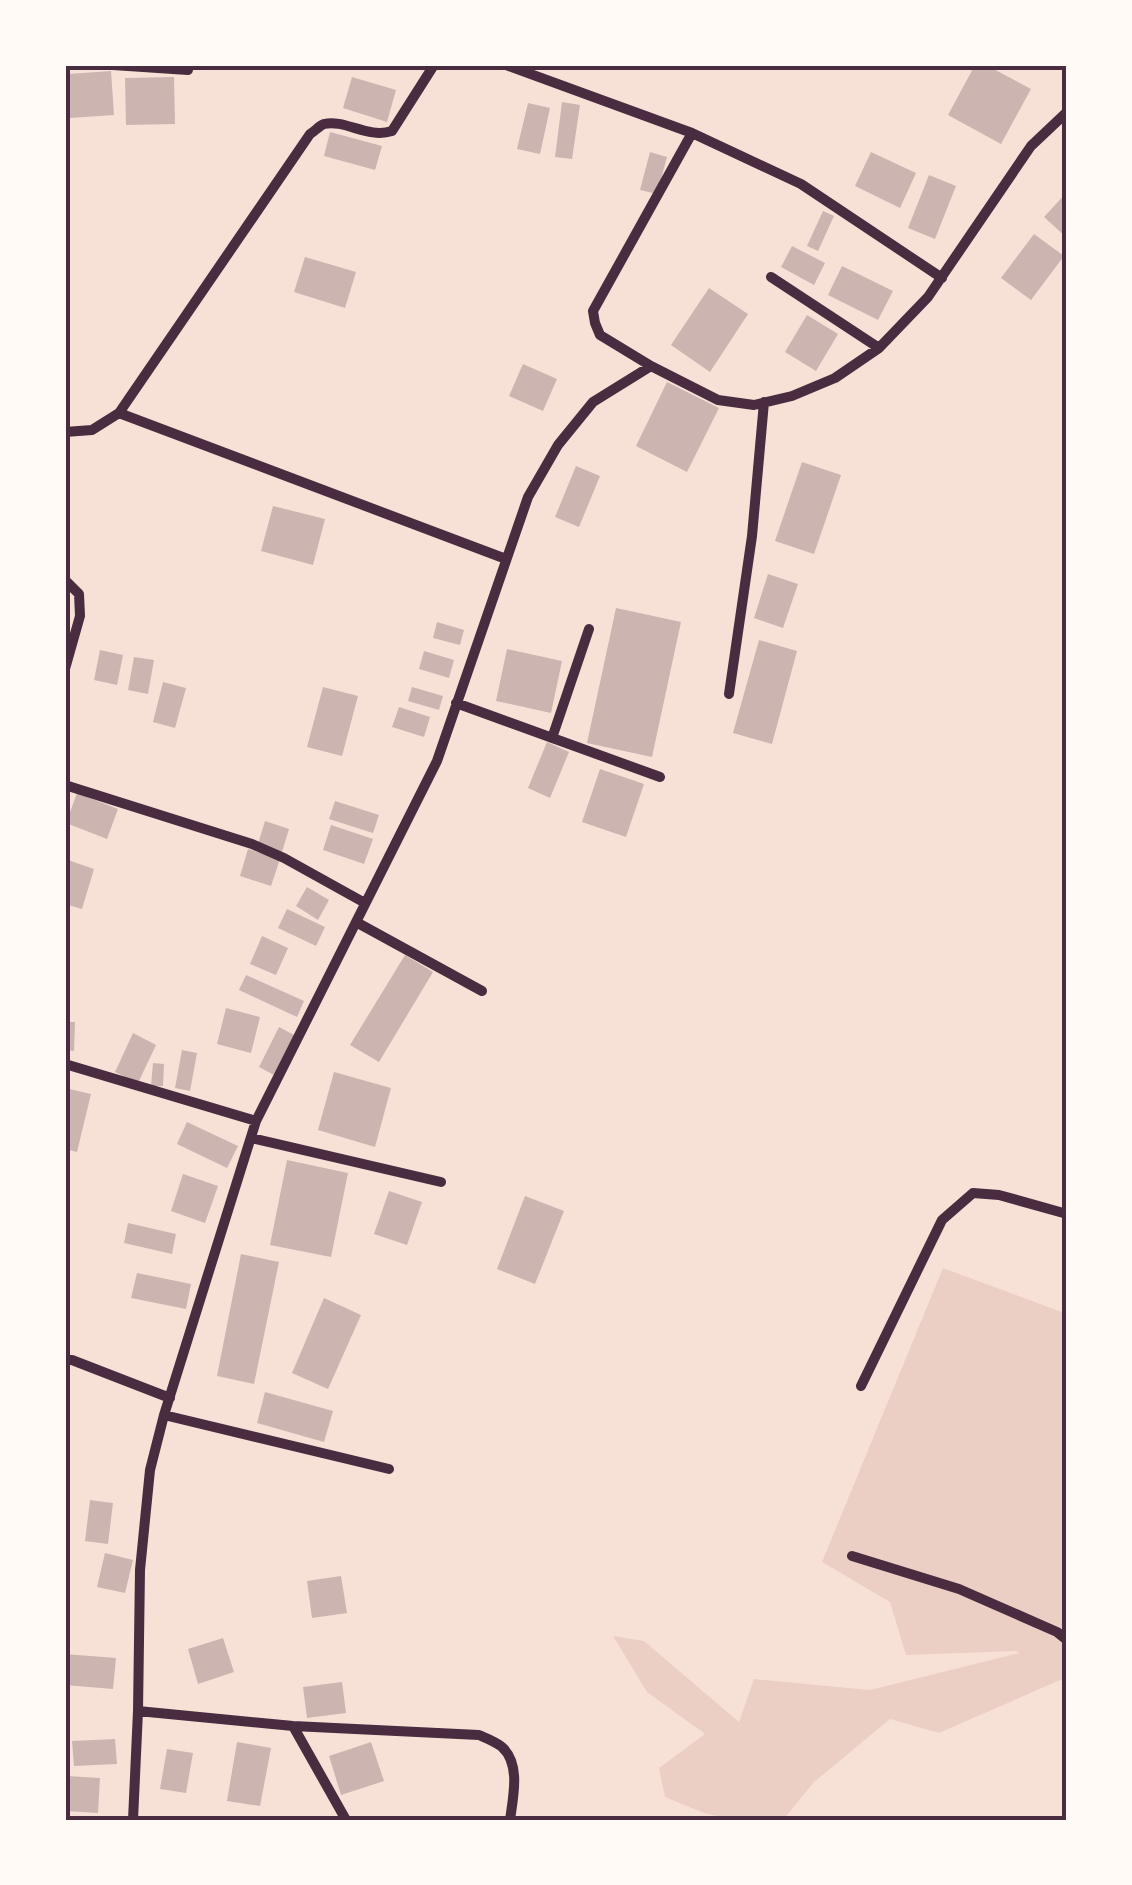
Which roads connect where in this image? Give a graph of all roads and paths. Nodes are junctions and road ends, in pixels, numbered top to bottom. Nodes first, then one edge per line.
1 (113, 65) edge
2 (434, 65) edge
3 (506, 65) edge
4 (188, 70) dead end
5 (1067, 112) edge
6 (692, 133) junction
7 (771, 277) dead end
8 (942, 278) junction
9 (879, 348) junction
10 (651, 366) junction
11 (764, 402) junction
12 (119, 413) junction
13 (70, 432) edge
14 (65, 444) edge
15 (506, 559) junction
16 (65, 580) edge
17 (589, 630) dead end
18 (65, 670) edge
19 (729, 694) dead end
20 (456, 704) junction
21 (552, 738) junction
22 (660, 776) dead end
23 (65, 785) edge
24 (365, 903) junction
25 (356, 922) junction
26 (482, 991) dead end
27 (65, 1064) edge
28 (256, 1122) junction
29 (251, 1138) junction
30 (441, 1182) dead end
31 (1067, 1214) edge
32 (65, 1360) edge
33 (860, 1386) dead end
34 (170, 1398) junction
35 (164, 1416) junction
36 (389, 1469) dead end
37 (852, 1556) dead end
38 (1067, 1640) edge
39 (138, 1712) junction
40 (294, 1726) junction
41 (133, 1820) edge
42 (346, 1820) edge
43 (510, 1820) edge

1 - 4 street
2 - 12 street
3 - 6 street
5 - 8 street
6 - 8 street
6 - 10 street
7 - 9 street
8 - 9 street
9 - 11 street
10 - 11 street
10 - 15 street
11 - 19 street
12 - 13 street
12 - 15 street
13 - 14 street
15 - 20 street
16 - 18 street
17 - 21 street
20 - 21 street
20 - 24 street
21 - 22 street
23 - 24 street
24 - 25 street
25 - 26 street
25 - 28 street
27 - 28 street
28 - 29 street
29 - 30 street
29 - 34 street
31 - 33 street
32 - 34 street
34 - 35 street
35 - 36 street
35 - 39 street
37 - 38 street
39 - 40 street
39 - 41 street
40 - 42 street
40 - 43 street

